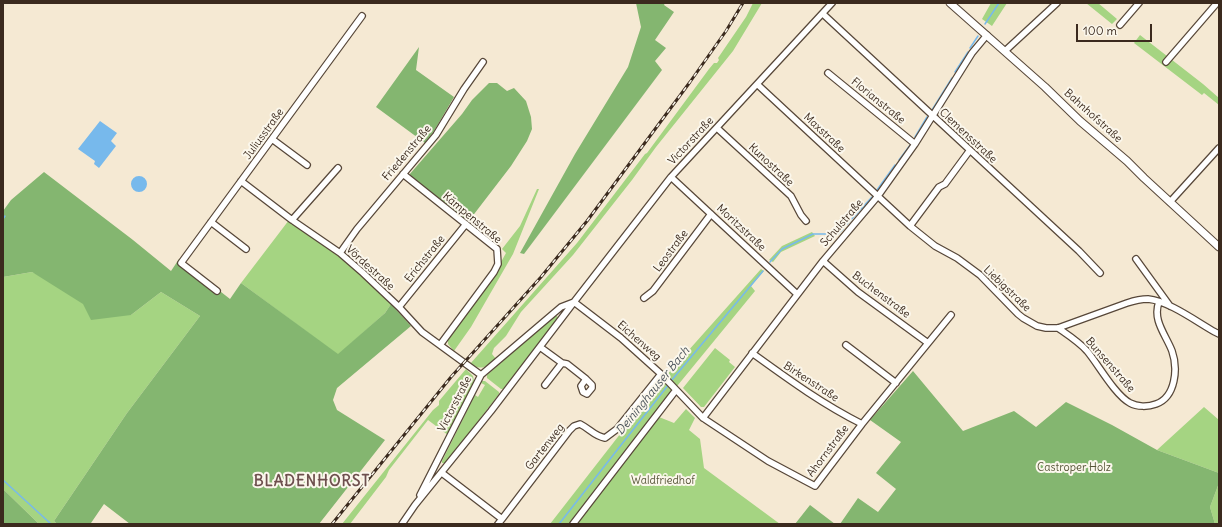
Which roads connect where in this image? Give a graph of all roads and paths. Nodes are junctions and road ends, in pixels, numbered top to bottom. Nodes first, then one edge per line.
1 (832, 3) edge
2 (950, 3) edge
3 (1057, 3) edge
4 (1139, 3) edge
5 (1217, 3) edge
6 (823, 14) junction
7 (362, 16) dead end
8 (1120, 25) dead end
9 (987, 35) junction
10 (1004, 51) junction
11 (482, 62) dead end
12 (1166, 62) dead end
13 (828, 73) dead end
14 (758, 85) junction
15 (932, 116) junction
16 (717, 128) junction
17 (272, 139) junction
18 (915, 144) junction
19 (1219, 148) edge
20 (970, 150) junction
21 (307, 165) dead end
22 (338, 168) dead end
23 (403, 174) junction
24 (671, 177) junction
25 (241, 181) junction
26 (878, 196) junction
27 (1170, 202) junction
28 (711, 214) junction
29 (292, 220) junction
30 (806, 221) dead end
31 (211, 222) junction
32 (466, 224) junction
33 (910, 226) junction
34 (1219, 247) edge
35 (246, 249) dead end
36 (340, 253) junction
37 (1136, 259) dead end
38 (823, 261) junction
39 (1100, 273) dead end
40 (217, 291) dead end
41 (797, 294) junction
42 (644, 298) dead end
43 (574, 302) junction
44 (1159, 302) junction
45 (1170, 306) junction
46 (399, 308) junction
47 (951, 315) dead end
48 (1058, 328) junction
49 (1219, 334) edge
50 (928, 343) junction
51 (440, 345) junction
52 (846, 345) dead end
53 (540, 347) junction
54 (752, 353) junction
55 (562, 363) junction
56 (661, 374) junction
57 (481, 375) junction
58 (586, 379) dead end
59 (896, 383) junction
60 (545, 385) dead end
61 (676, 390) junction
62 (703, 418) junction
63 (862, 424) junction
64 (437, 463) junction
65 (443, 471) junction
66 (415, 505) junction
67 (500, 522) edge
68 (402, 524) edge
69 (572, 524) edge

1 - 6 street, Victorstraße
2 - 9 main road, Bahnhofstraße
3 - 10 street
4 - 8 street
5 - 12 street
6 - 14 street, Victorstraße
6 - 15 street, Clemensstraße
7 - 17 street, Juliusstraße
9 - 10 main road, Bahnhofstraße
9 - 15 street, Schulstraße
10 - 27 main road, Bahnhofstraße
11 - 23 street, Friedenstraße
13 - 18 street, Florianstraße
14 - 16 street, Victorstraße
14 - 26 street, Maxstraße
15 - 18 street, Schulstraße
15 - 20 street, Clemensstraße
16 - 24 street, Victorstraße
16 - 30 street, Kunostraße
17 - 21 street
17 - 25 street, Juliusstraße
18 - 26 street, Schulstraße
19 - 27 street
20 - 33 street
20 - 39 street, Clemensstraße
22 - 29 street
23 - 32 street, Kämpenstraße
23 - 36 street, Friedenstraße
24 - 28 street, Moritzstraße
24 - 43 street, Victorstraße
25 - 29 street, Vördestraße
25 - 31 street, Juliusstraße
26 - 33 street, Liebigstraße
26 - 38 street, Schulstraße
27 - 34 main road, Bahnhofstraße
28 - 41 street, Moritzstraße
28 - 42 street, Leostraße
29 - 36 street, Vördestraße
31 - 35 street
31 - 40 street, Juliusstraße
32 - 46 street, Erichstraße
32 - 51 street, Kämpenstraße
33 - 48 street, Liebigstraße
36 - 46 street, Vördestraße
37 - 45 street, Liebigstraße
38 - 41 street, Schulstraße
38 - 50 street, Buchenstraße
41 - 54 street, Schulstraße
43 - 53 street, Victorstraße
43 - 56 street, Eichenweg
43 - 57 street, Victorstraße
44 - 45 street, Liebigstraße
44 - 48 street, Liebigstraße
44 - 48 street, Bunsenstraße
45 - 49 street, Liebigstraße
46 - 51 street, Vördestraße
47 - 50 street, Ahornstraße
50 - 59 street, Ahornstraße
51 - 57 street, Vördestraße
52 - 59 street
53 - 55 street
53 - 65 street, Victorstraße
54 - 62 street, Schulstraße
54 - 63 street, Birkenstraße
55 - 58 street
55 - 60 street
56 - 61 street, Eichenweg
56 - 67 street, Gartenweg
57 - 64 street, Victorstraße
59 - 63 street, Ahornstraße
61 - 62 street, Eichenweg
61 - 69 street
62 - 63 street, Ahornstraße
64 - 65 street
64 - 66 street, Victorstraße
65 - 66 street, Victorstraße
65 - 67 street, Gartenweg
66 - 68 street, Victorstraße

